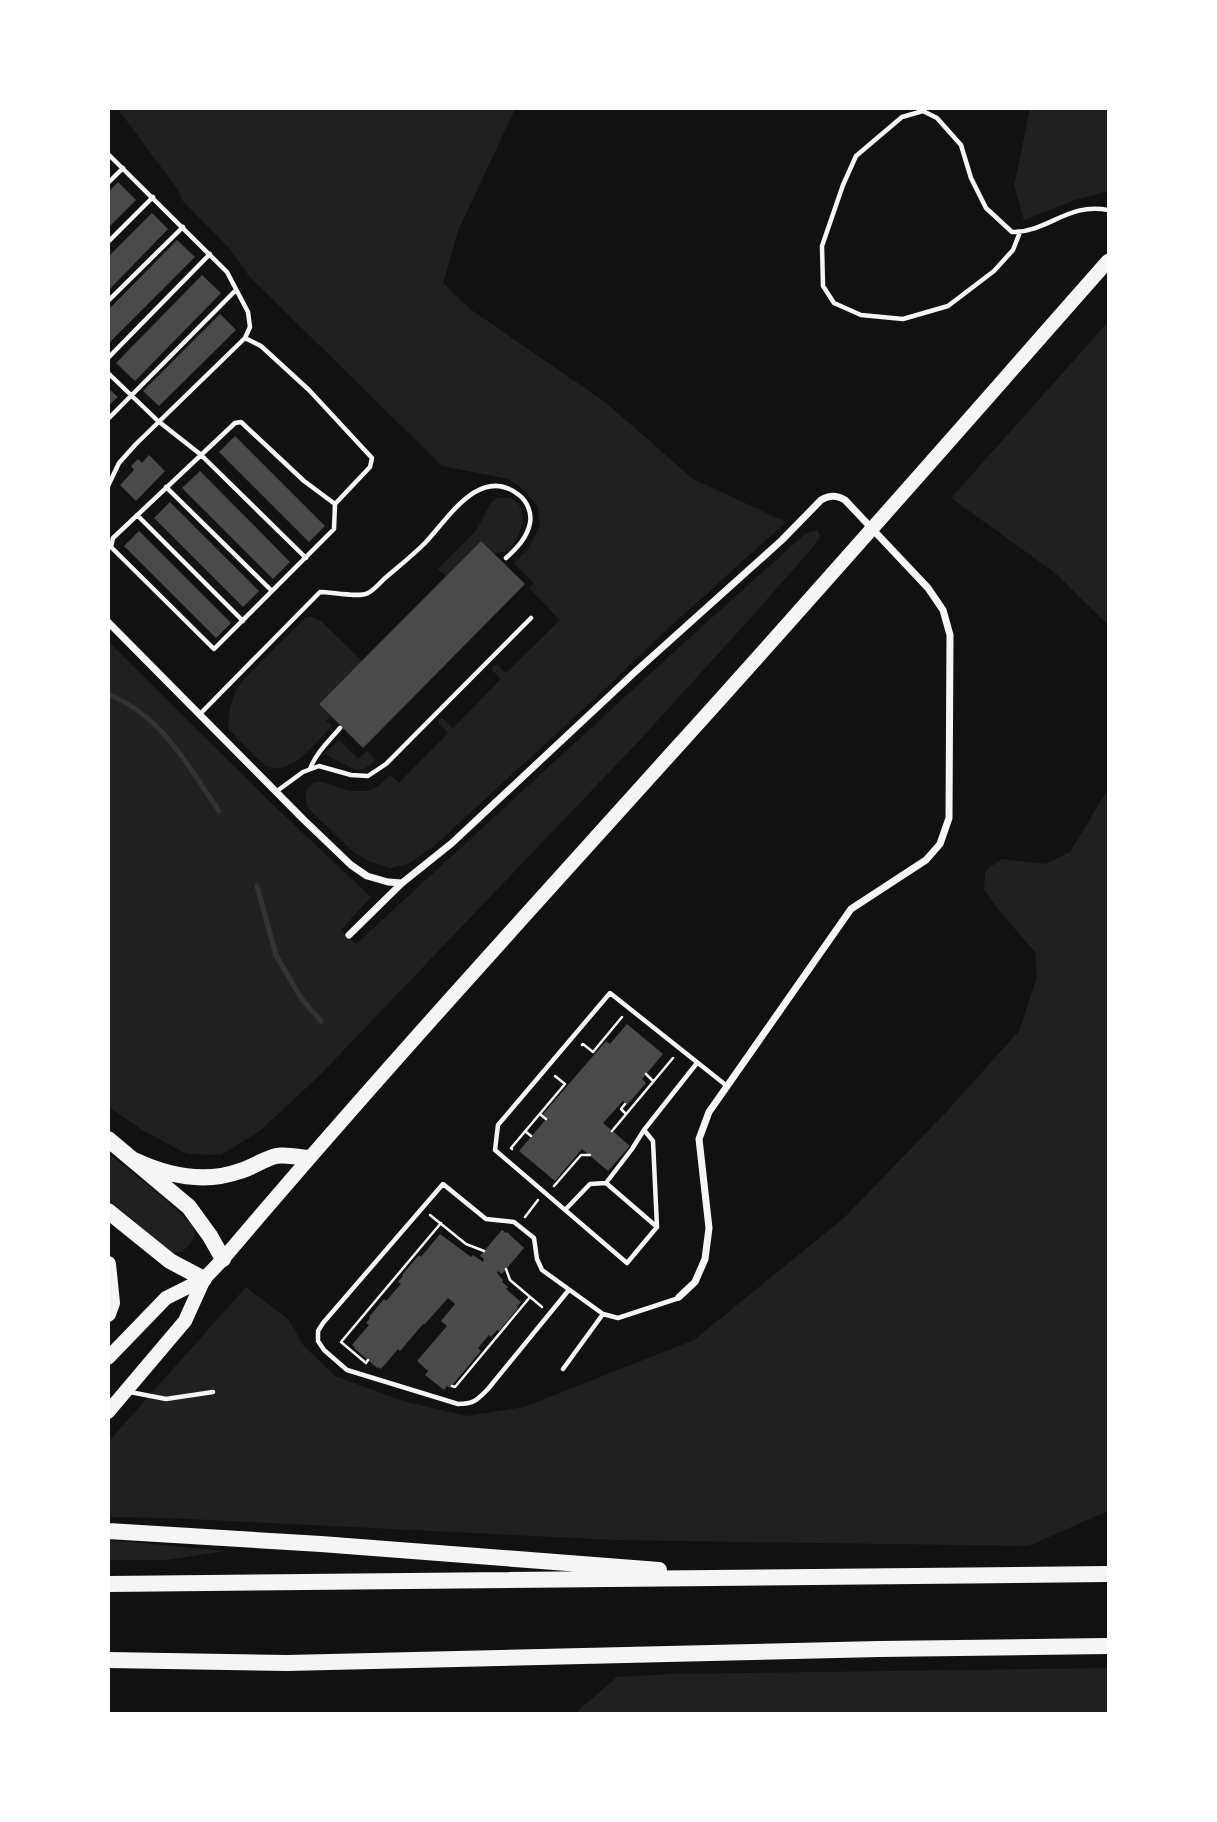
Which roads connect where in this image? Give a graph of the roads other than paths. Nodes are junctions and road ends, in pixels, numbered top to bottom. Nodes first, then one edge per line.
1 (108, 154) edge
2 (123, 168) junction
3 (108, 183) edge
4 (153, 197) junction
5 (1108, 210) edge
6 (183, 227) junction
7 (1020, 232) junction
8 (108, 242) edge
9 (210, 254) junction
10 (1108, 261) edge
11 (237, 290) junction
12 (108, 301) edge
13 (244, 338) junction
14 (108, 358) edge
15 (108, 373) edge
16 (132, 396) junction
17 (108, 419) edge
18 (158, 421) junction
19 (200, 454) junction
20 (108, 485) edge
21 (166, 487) junction
22 (335, 504) junction
23 (137, 515) junction
24 (872, 529) junction
25 (306, 558) junction
26 (506, 558) dead end
27 (272, 592) junction
28 (531, 618) dead end
29 (243, 621) junction
30 (108, 622) edge
31 (200, 713) junction
32 (340, 728) dead end
33 (310, 769) junction
34 (276, 792) junction
35 (402, 883) junction
36 (349, 935) dead end
37 (696, 1063) junction
38 (727, 1086) junction
39 (644, 1130) junction
40 (108, 1139) edge
41 (309, 1158) junction
42 (134, 1160) junction
43 (606, 1183) junction
44 (565, 1210) junction
45 (108, 1211) edge
46 (657, 1227) junction
47 (223, 1259) junction
48 (108, 1264) edge
49 (204, 1279) junction
50 (568, 1290) junction
51 (679, 1297) joint
52 (108, 1314) edge
53 (603, 1314) junction
54 (108, 1357) edge
55 (563, 1369) dead end
56 (126, 1391) junction
57 (213, 1392) dead end
58 (108, 1412) edge
59 (108, 1531) edge
60 (1108, 1574) edge
61 (756, 1578) junction
62 (108, 1584) edge
63 (1108, 1646) edge
64 (108, 1660) edge

1 - 2 lane
2 - 3 lane
2 - 4 lane
4 - 6 lane
4 - 8 lane
5 - 7 lane
6 - 9 lane
6 - 12 lane
7 - 7 lane
9 - 11 lane
9 - 14 lane
10 - 24 main road
11 - 13 lane
11 - 16 lane
13 - 18 lane
13 - 22 lane
15 - 16 lane
16 - 17 lane
16 - 18 lane
18 - 19 lane
18 - 20 lane
19 - 21 lane
19 - 22 lane
19 - 25 lane
21 - 23 lane
21 - 27 lane
22 - 25 lane
23 - 29 lane
23 - 29 lane
24 - 35 street
24 - 38 street
24 - 41 main road
25 - 27 lane
26 - 31 lane
27 - 29 lane
28 - 33 lane
30 - 31 street
31 - 34 street
32 - 33 lane
33 - 34 lane
34 - 35 street
35 - 36 street
37 - 38 lane
37 - 39 lane
37 - 44 lane
38 - 51 street
39 - 43 lane
39 - 46 lane
40 - 42 highway
41 - 42 highway
41 - 47 main road
42 - 47 highway
43 - 44 lane
43 - 46 lane
44 - 46 lane
45 - 49 highway
47 - 49 main road
48 - 52 highway
49 - 54 main road
49 - 56 main road
50 - 50 lane
50 - 53 lane
51 - 53 lane
53 - 55 lane
56 - 57 lane
56 - 58 main road
59 - 61 highway
60 - 61 highway
61 - 62 highway
63 - 64 highway

